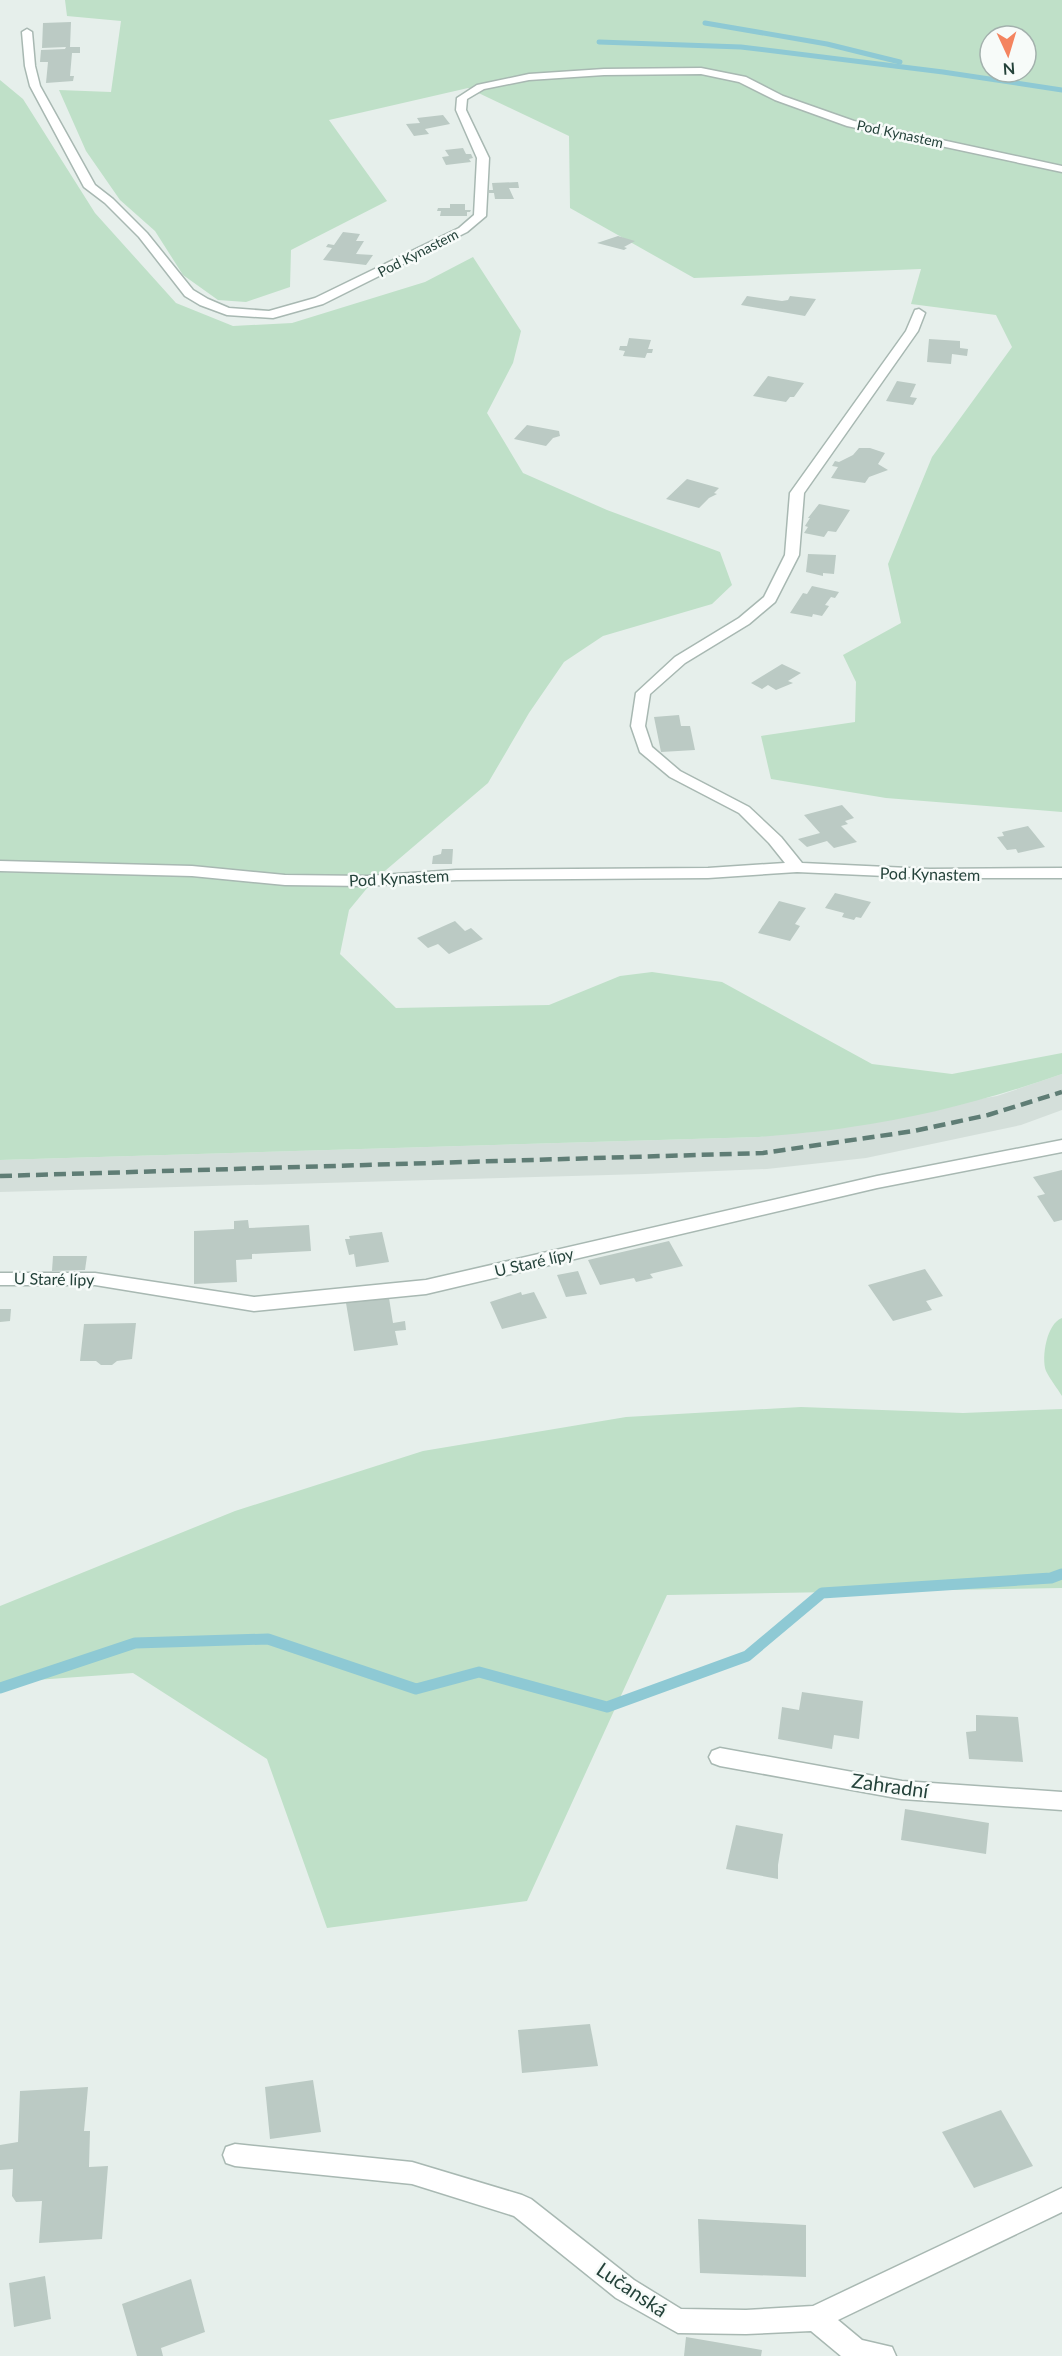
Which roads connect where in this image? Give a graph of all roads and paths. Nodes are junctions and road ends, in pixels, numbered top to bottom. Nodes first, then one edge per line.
1 (27, 32) dead end
2 (1062, 169) edge
3 (919, 313) dead end
4 (0, 866) edge
5 (797, 867) junction
6 (1062, 873) edge
7 (1062, 1146) edge
8 (0, 1279) edge
9 (720, 1757) dead end
10 (1062, 1801) edge
11 (236, 2155) dead end
12 (1062, 2200) edge
13 (815, 2318) junction
14 (883, 2356) edge

1 - 2 street, Pod Kynastem
3 - 5 street
4 - 5 street, Pod Kynastem
5 - 6 street, Pod Kynastem
7 - 8 street, U Staré lípy
9 - 10 street, Zahradní
11 - 13 street, Lučanská
12 - 13 street, Lučanská
13 - 14 street

